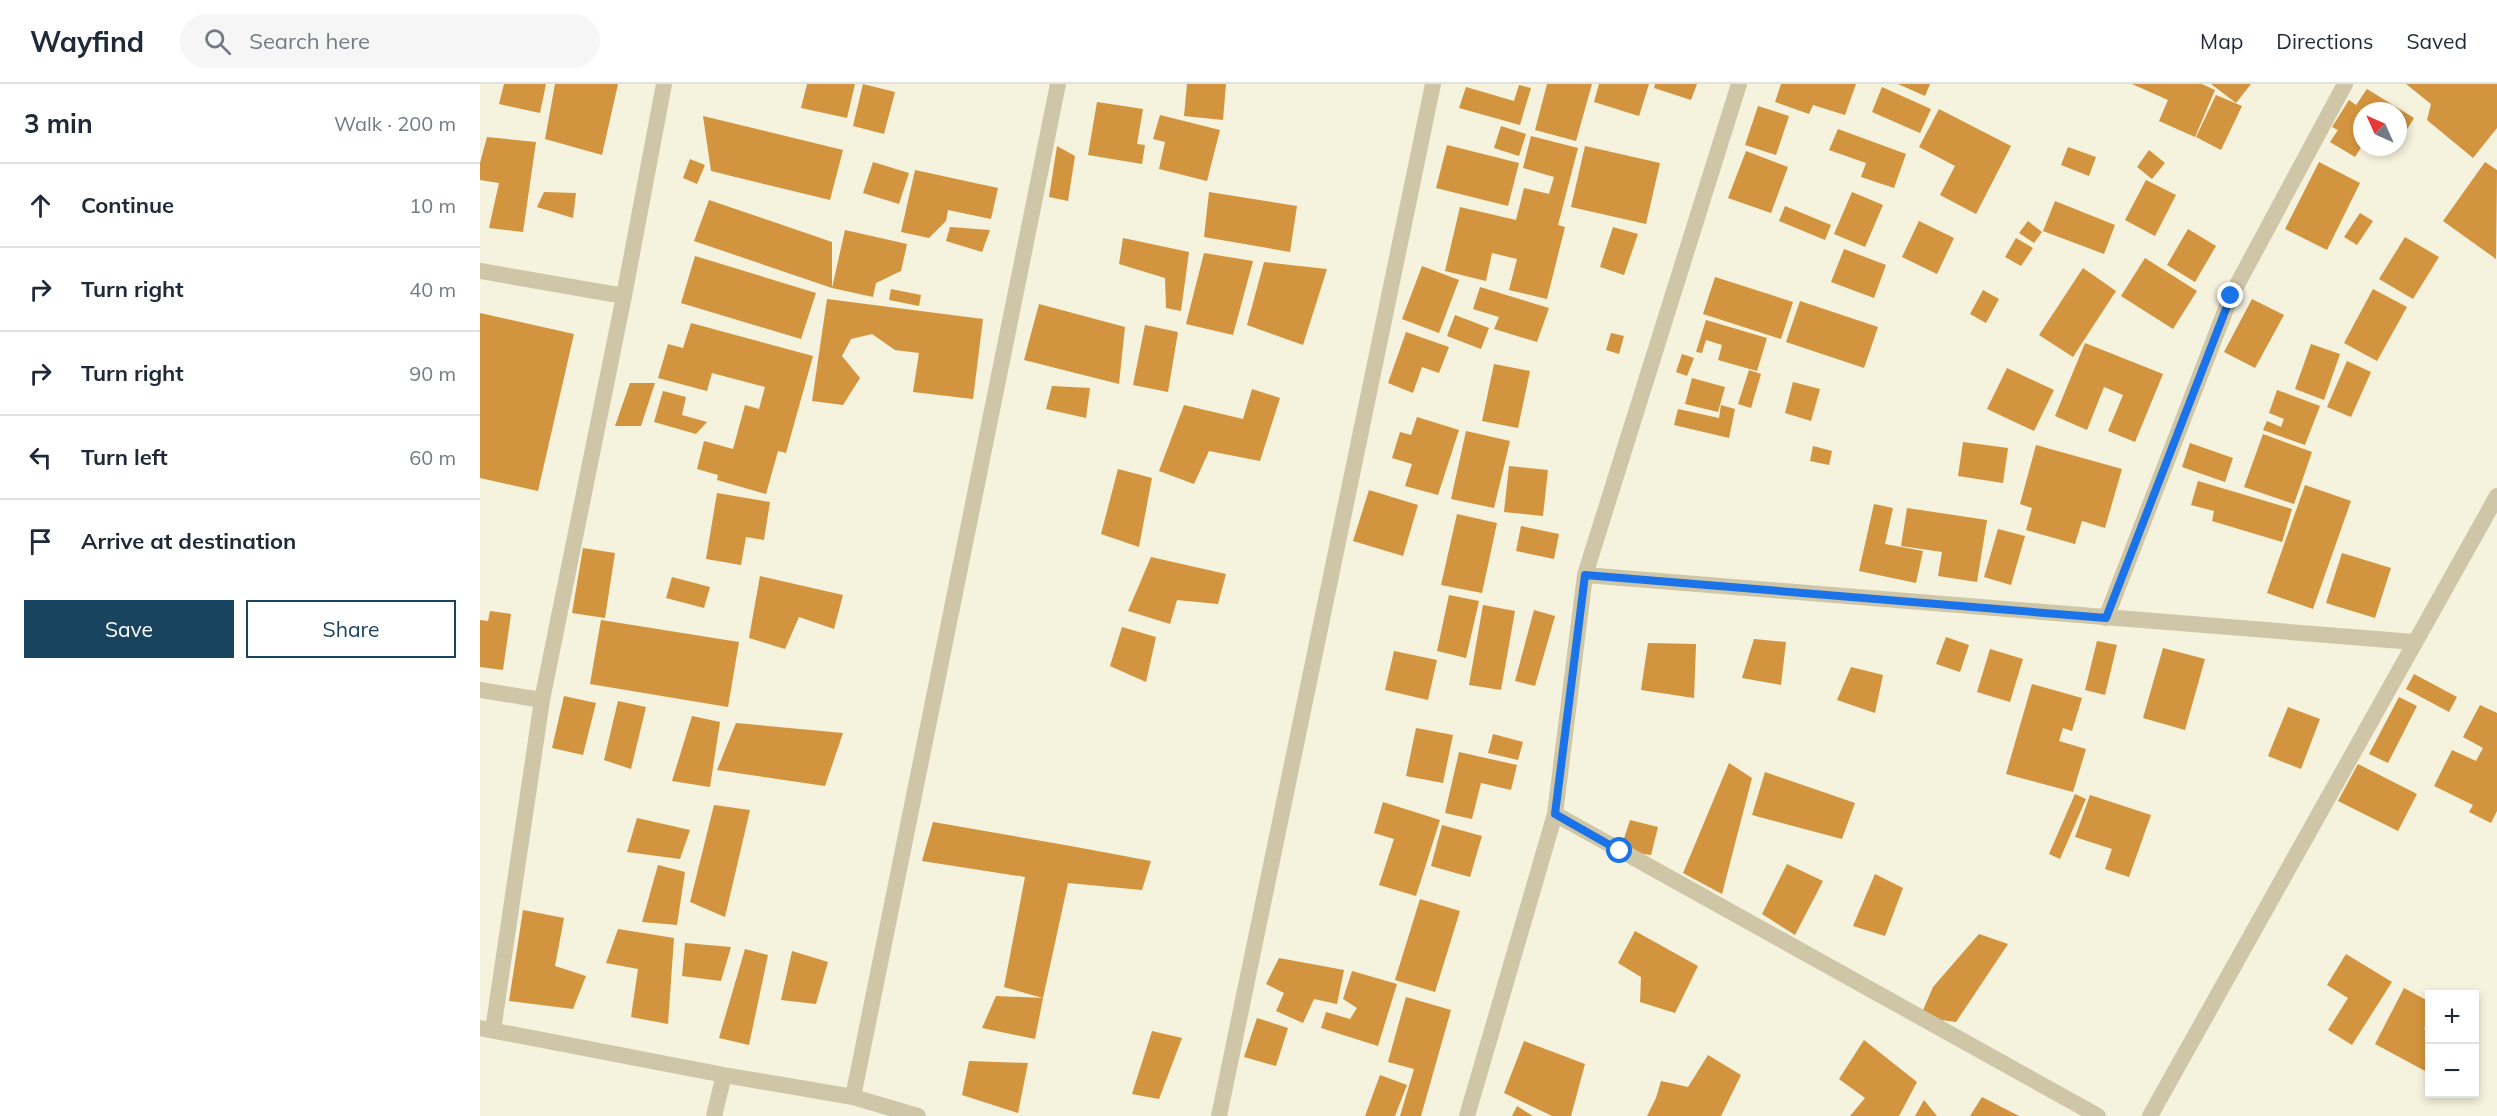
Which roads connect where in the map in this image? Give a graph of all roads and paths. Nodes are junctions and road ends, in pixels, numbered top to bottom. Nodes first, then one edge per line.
1 (664, 84) edge
2 (1058, 84) edge
3 (1433, 84) edge
4 (1739, 84) edge
5 (2345, 84) edge
6 (480, 271) edge
7 (624, 296) junction
8 (2497, 497) edge
9 (1585, 575) junction
10 (2106, 618) junction
11 (2414, 642) junction
12 (480, 690) edge
13 (542, 700) junction
14 (1555, 814) junction
15 (486, 1029) edge
16 (724, 1075) junction
17 (853, 1097) junction
18 (714, 1116) edge
19 (918, 1116) edge
20 (1219, 1116) edge
21 (1467, 1116) edge
22 (2098, 1116) edge
23 (2150, 1116) edge

1 - 7 street
2 - 17 street
3 - 20 street
4 - 9 street
5 - 10 street
6 - 7 street
7 - 13 street
8 - 11 street
9 - 10 street
9 - 14 street
10 - 11 street
11 - 23 street
12 - 13 street
13 - 15 street
14 - 21 street
14 - 22 street
15 - 16 street
16 - 17 street
16 - 18 street
17 - 19 street

